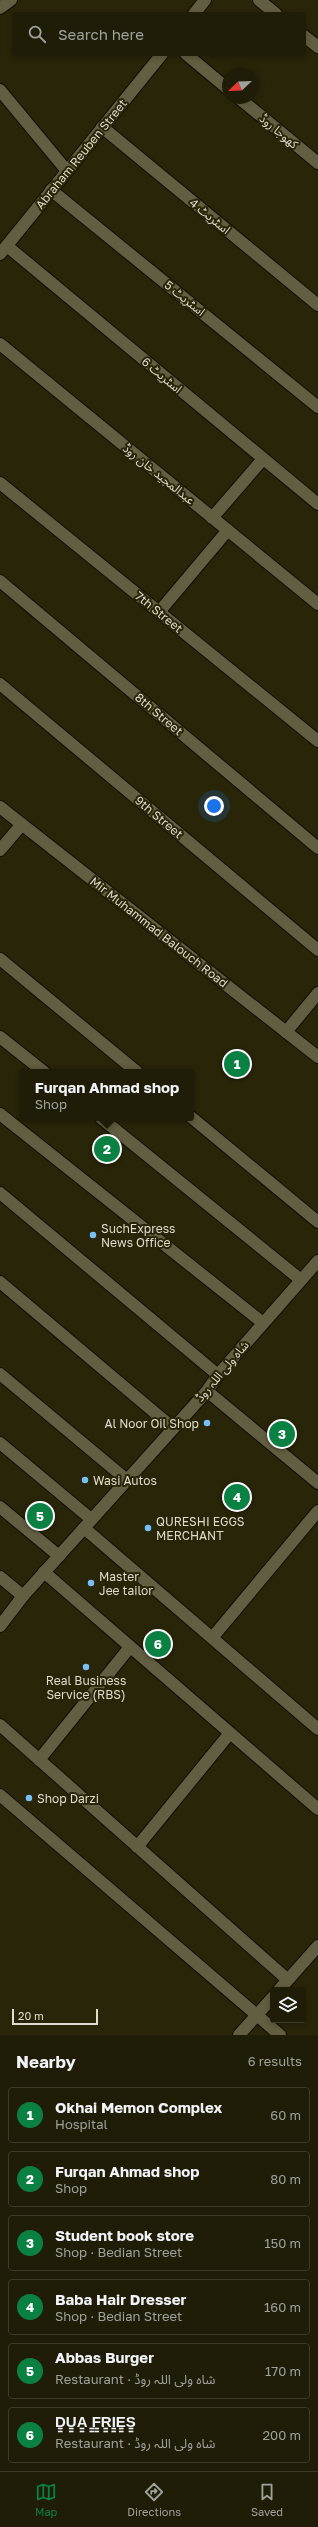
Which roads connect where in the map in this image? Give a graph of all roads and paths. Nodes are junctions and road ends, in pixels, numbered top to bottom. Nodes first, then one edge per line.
1 (11, 0) edge
2 (205, 0) edge
3 (259, 0) edge
4 (0, 8) edge
5 (196, 12) edge
6 (274, 12) edge
7 (306, 38) edge
8 (318, 48) edge
9 (160, 56) edge
10 (188, 56) edge
11 (222, 84) edge
12 (0, 90) edge
13 (246, 104) edge
14 (102, 127) junction
15 (318, 163) edge
16 (67, 171) junction
17 (51, 190) junction
18 (3, 250) edge
19 (318, 305) edge
20 (0, 344) edge
21 (318, 407) edge
22 (263, 459) junction
23 (0, 483) edge
24 (318, 504) edge
25 (212, 518) junction
26 (228, 530) junction
27 (0, 581) edge
28 (318, 604) edge
29 (159, 612) junction
30 (0, 684) edge
31 (318, 741) edge
32 (0, 807) edge
33 (22, 824) junction
34 (318, 848) edge
35 (0, 850) edge
36 (318, 950) edge
37 (0, 959) edge
38 (318, 992) edge
39 (286, 1032) junction
40 (0, 1037) edge
41 (318, 1057) edge
42 (40, 1069) edge
43 (133, 1069) edge
44 (0, 1114) edge
45 (194, 1119) edge
46 (105, 1121) edge
47 (0, 1193) edge
48 (318, 1222) edge
49 (318, 1261) edge
50 (301, 1280) junction
51 (0, 1282) edge
52 (263, 1324) junction
53 (0, 1374) edge
54 (218, 1375) junction
55 (207, 1391) junction
56 (173, 1428) junction
57 (0, 1443) edge
58 (127, 1480) junction
59 (318, 1483) edge
60 (0, 1507) edge
61 (318, 1511) edge
62 (88, 1523) junction
63 (58, 1556) junction
64 (44, 1572) junction
65 (0, 1576) edge
66 (23, 1596) junction
67 (0, 1626) edge
68 (212, 1638) junction
69 (130, 1647) junction
70 (0, 1725) edge
71 (318, 1729) edge
72 (230, 1733) junction
73 (39, 1760) junction
74 (0, 1795) edge
75 (318, 1809) edge
76 (137, 1847) junction
77 (318, 1946) edge
78 (288, 1980) junction
79 (282, 1987) edge
80 (270, 2000) edge
81 (256, 2015) junction
82 (239, 2035) edge
83 (280, 2035) edge

1 - 4 street
2 - 5 street
3 - 6 street
7 - 8 street
9 - 14 street, Abraham Reuben Street
10 - 11 street
12 - 16 street
13 - 15 street, کھوجا روڈ
14 - 16 street, Abraham Reuben Street
14 - 19 street, اسٹریٹ 4
16 - 17 street, Abraham Reuben Street
17 - 18 street, Abraham Reuben Street
17 - 21 street, اسٹریٹ 5
18 - 22 street, اسٹریٹ 6
20 - 25 street, عبدالمجید خان روڈ
22 - 24 street, اسٹریٹ 6
22 - 25 street
23 - 29 street, 7th Street
25 - 26 street, عبدالمجید خان روڈ
26 - 28 street, عبدالمجید خان روڈ
26 - 29 street
27 - 34 street, 8th Street
29 - 31 street, 7th Street
30 - 36 street, 9th Street
32 - 33 street, Mir Muhammad Balouch Road
33 - 35 street
33 - 39 street, Mir Muhammad Balouch Road
37 - 43 street
38 - 39 street
39 - 41 street, Mir Muhammad Balouch Road
40 - 42 street
44 - 52 street
45 - 48 street
46 - 50 street
47 - 54 street
49 - 50 street, شاہ ولی اللہ روڈ
50 - 52 street, شاہ ولی اللہ روڈ
51 - 56 street
52 - 54 street, شاہ ولی اللہ روڈ
53 - 58 street
54 - 55 street, شاہ ولی اللہ روڈ
55 - 56 street, شاہ ولی اللہ روڈ
55 - 59 street
56 - 58 street, شاہ ولی اللہ روڈ
57 - 62 street
58 - 62 street, شاہ ولی اللہ روڈ
60 - 63 street
61 - 68 street
62 - 63 street, شاہ ولی اللہ روڈ
62 - 68 street
63 - 64 street, شاہ ولی اللہ روڈ
64 - 66 street, شاہ ولی اللہ روڈ
64 - 69 street
65 - 66 street
66 - 67 street, شاہ ولی اللہ روڈ
68 - 71 street
69 - 72 street
69 - 73 street
70 - 73 street
72 - 75 street
72 - 76 street
73 - 76 street
74 - 81 street
76 - 78 street
77 - 78 street
78 - 79 street
80 - 81 street
81 - 82 street
81 - 83 street

